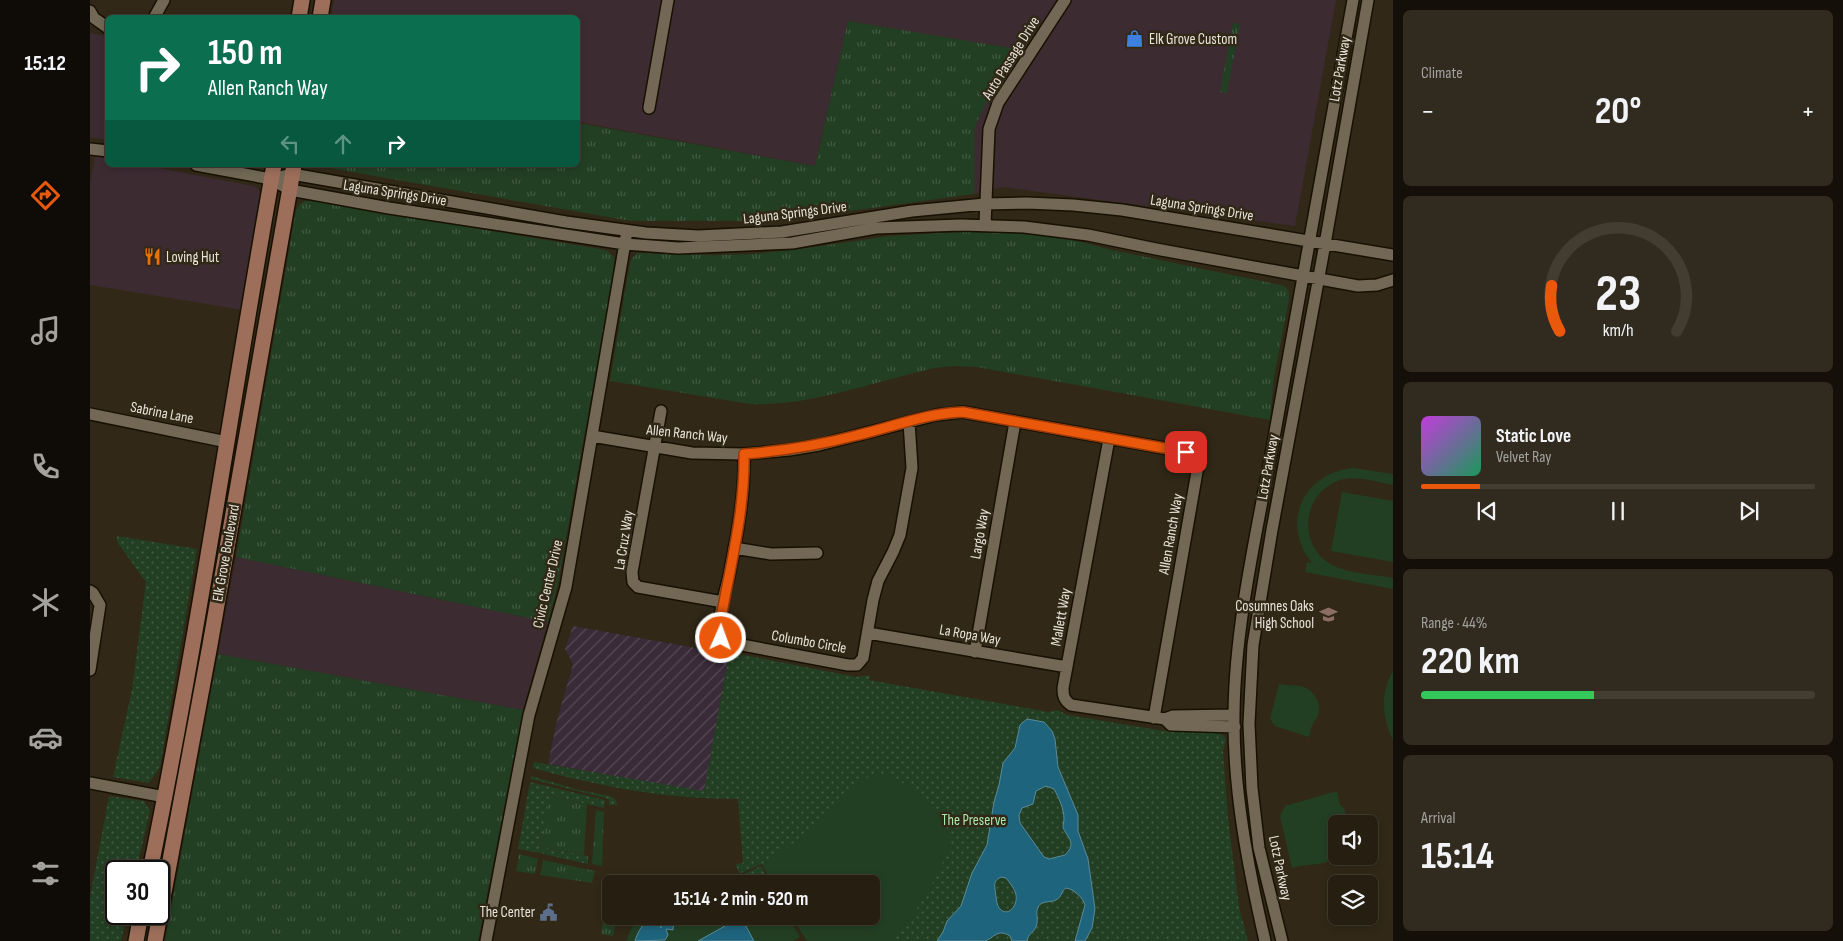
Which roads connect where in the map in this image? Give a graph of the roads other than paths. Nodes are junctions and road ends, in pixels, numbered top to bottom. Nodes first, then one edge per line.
1 (164, 0) edge
2 (302, 0) edge
3 (323, 0) edge
4 (668, 0) edge
5 (1065, 0) edge
6 (1353, 0) edge
7 (1368, 0) edge
8 (90, 11) edge
9 (156, 15) edge
10 (300, 15) edge
11 (320, 15) edge
12 (105, 26) edge
13 (649, 108) dead end
14 (90, 148) edge
15 (105, 150) edge
16 (218, 167) edge
17 (293, 170) edge
18 (272, 172) edge
19 (290, 190) junction
20 (986, 204) junction
21 (985, 225) junction
22 (627, 231) junction
23 (1308, 241) junction
24 (625, 244) junction
25 (1325, 244) junction
26 (1393, 256) edge
27 (1303, 275) junction
28 (1318, 278) junction
29 (1393, 280) edge
30 (250, 301) junction
31 (661, 411) dead end
32 (90, 414) edge
33 (250, 416) junction
34 (908, 422) junction
35 (1015, 422) junction
36 (592, 436) junction
37 (1109, 439) junction
38 (228, 442) junction
39 (655, 447) junction
40 (744, 454) junction
41 (734, 548) junction
42 (817, 553) dead end
43 (90, 592) edge
44 (723, 602) junction
45 (868, 633) junction
46 (975, 652) junction
47 (1067, 667) junction
48 (90, 670) edge
49 (184, 696) junction
50 (1159, 719) junction
51 (1235, 721) junction
52 (90, 783) edge
53 (166, 797) junction
54 (182, 797) junction
55 (152, 860) edge
56 (163, 860) edge
57 (170, 860) edge
58 (140, 925) edge
59 (158, 925) edge
60 (136, 941) edge
61 (155, 941) edge
62 (486, 941) edge
63 (1266, 941) edge
64 (1282, 941) edge

1 - 9 street
2 - 10 main road
3 - 11 main road
4 - 13 street
5 - 20 street, Auto Passage Drive
6 - 23 street, Lotz Parkway
7 - 25 street, Lotz Parkway
8 - 12 street
14 - 15 street
16 - 18 street, Laguna Springs Drive
17 - 18 street, Laguna Springs Drive
17 - 19 main road, Elk Grove Boulevard
17 - 22 street, Laguna Springs Drive
18 - 19 street, Laguna Springs Drive
18 - 30 main road, Elk Grove Boulevard
19 - 24 street, Laguna Springs Drive
19 - 33 main road, Elk Grove Boulevard
20 - 21 street, Auto Passage Drive
20 - 22 street, Laguna Springs Drive
20 - 23 street, Laguna Springs Drive
21 - 24 street, Laguna Springs Drive
21 - 27 street, Laguna Springs Drive
22 - 24 street, Civic Center Drive
23 - 25 street, Laguna Springs Drive
23 - 27 street, Lotz Parkway
24 - 36 street, Civic Center Drive
25 - 26 street, Laguna Springs Drive
25 - 28 street, Lotz Parkway
27 - 28 street, Laguna Springs Drive
27 - 51 street, Lotz Parkway
28 - 29 street, Laguna Springs Drive
28 - 64 street, Lotz Parkway
30 - 33 main road
30 - 38 main road, Elk Grove Boulevard
31 - 39 street, La Cruz Way
32 - 38 street, Sabrina Lane
33 - 54 main road, Elk Grove Boulevard
34 - 35 street, Allen Ranch Way
34 - 40 street, Allen Ranch Way
34 - 45 street, Columbo Circle
35 - 37 street, Allen Ranch Way
35 - 46 street, Largo Way
36 - 39 street, Allen Ranch Way
36 - 62 street, Civic Center Drive
37 - 47 street, Mallett Way
37 - 50 street, Allen Ranch Way
38 - 49 main road, Elk Grove Boulevard
39 - 40 street, Allen Ranch Way
39 - 44 street, La Cruz Way
40 - 41 street, Columbo Circle
41 - 42 street
41 - 44 street, Columbo Circle
43 - 48 street
44 - 45 street, Columbo Circle
45 - 46 street, La Ropa Way
46 - 47 street, La Ropa Way
47 - 50 street, Mallett Way
49 - 53 main road, Elk Grove Boulevard
49 - 54 main road
50 - 51 street, Mallett Way
51 - 63 street, Lotz Parkway
52 - 53 street
53 - 55 main road, Elk Grove Boulevard
53 - 56 main road
54 - 57 main road, Elk Grove Boulevard
58 - 60 main road
59 - 61 main road, Elk Grove Boulevard

